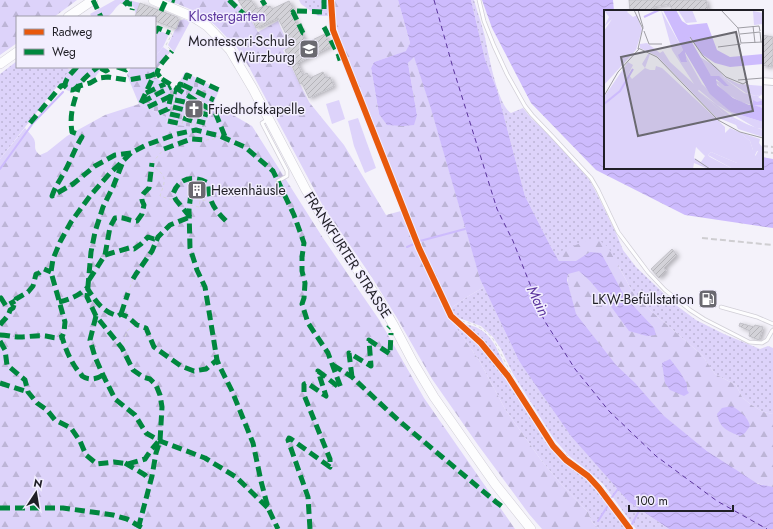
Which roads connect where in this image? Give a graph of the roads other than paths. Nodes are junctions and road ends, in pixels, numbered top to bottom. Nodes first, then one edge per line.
1 (92, 0) edge
2 (153, 0) edge
3 (479, 0) edge
4 (69, 16) edge
5 (16, 53) edge
6 (0, 64) edge
7 (763, 81) edge
8 (773, 82) edge
9 (269, 119) junction
10 (278, 181) dead end
11 (720, 307) dead end
12 (773, 324) edge
13 (773, 330) edge
14 (531, 529) edge

1 - 4 main road
2 - 9 main road, FRANKFURTER STRASSE
3 - 13 lane
5 - 6 main road
7 - 8 street
9 - 10 lane
9 - 14 main road, FRANKFURTER STRASSE
11 - 12 lane

